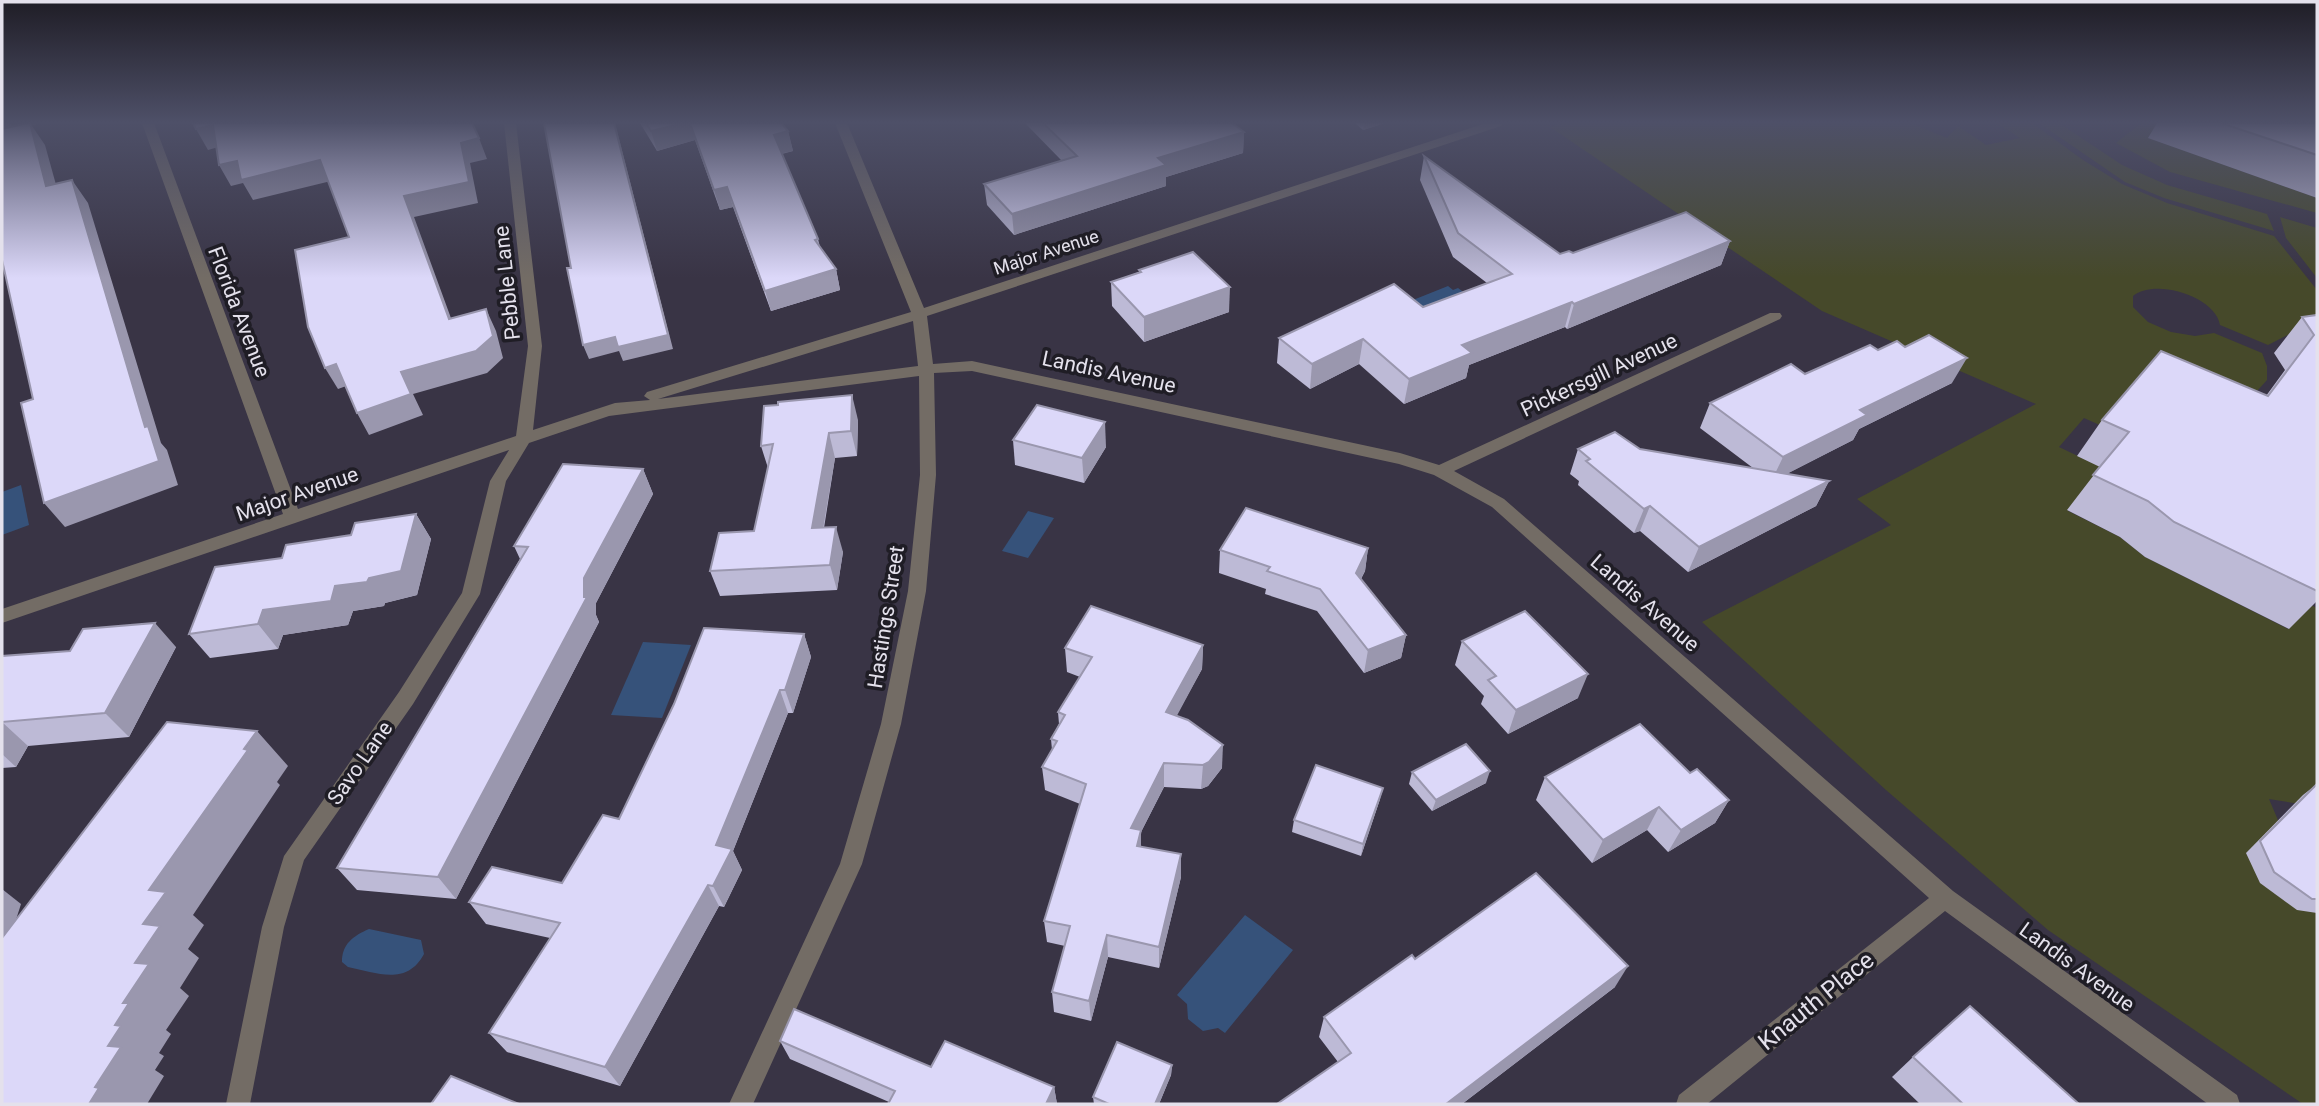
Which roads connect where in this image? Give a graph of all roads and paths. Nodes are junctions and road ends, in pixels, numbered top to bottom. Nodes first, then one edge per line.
1 (165, 175) edge
2 (516, 175) edge
3 (862, 175) edge
4 (1341, 175) edge
5 (919, 314) junction
6 (1774, 316) dead end
7 (926, 369) junction
8 (605, 411) junction
9 (524, 438) junction
10 (1440, 471) junction
11 (292, 517) junction
12 (2, 616) edge
13 (1945, 898) junction
14 (238, 1104) edge
15 (741, 1104) edge
16 (1688, 1104) edge
17 (2228, 1104) edge

1 - 11 street, Florida Avenue
2 - 9 street, Pebble Lane
3 - 5 street, Hastings Street
4 - 5 street, Major Avenue
5 - 7 street, Hastings Street
5 - 8 street, Major Avenue
6 - 10 street, Pickersgill Avenue
7 - 8 street, Major Avenue
7 - 10 street, Landis Avenue
7 - 15 street, Hastings Street
8 - 9 street, Major Avenue
9 - 11 street, Major Avenue
9 - 14 street, Savo Lane
10 - 13 street, Landis Avenue
11 - 12 street, Major Avenue
13 - 16 street, Knauth Place
13 - 17 street, Landis Avenue

